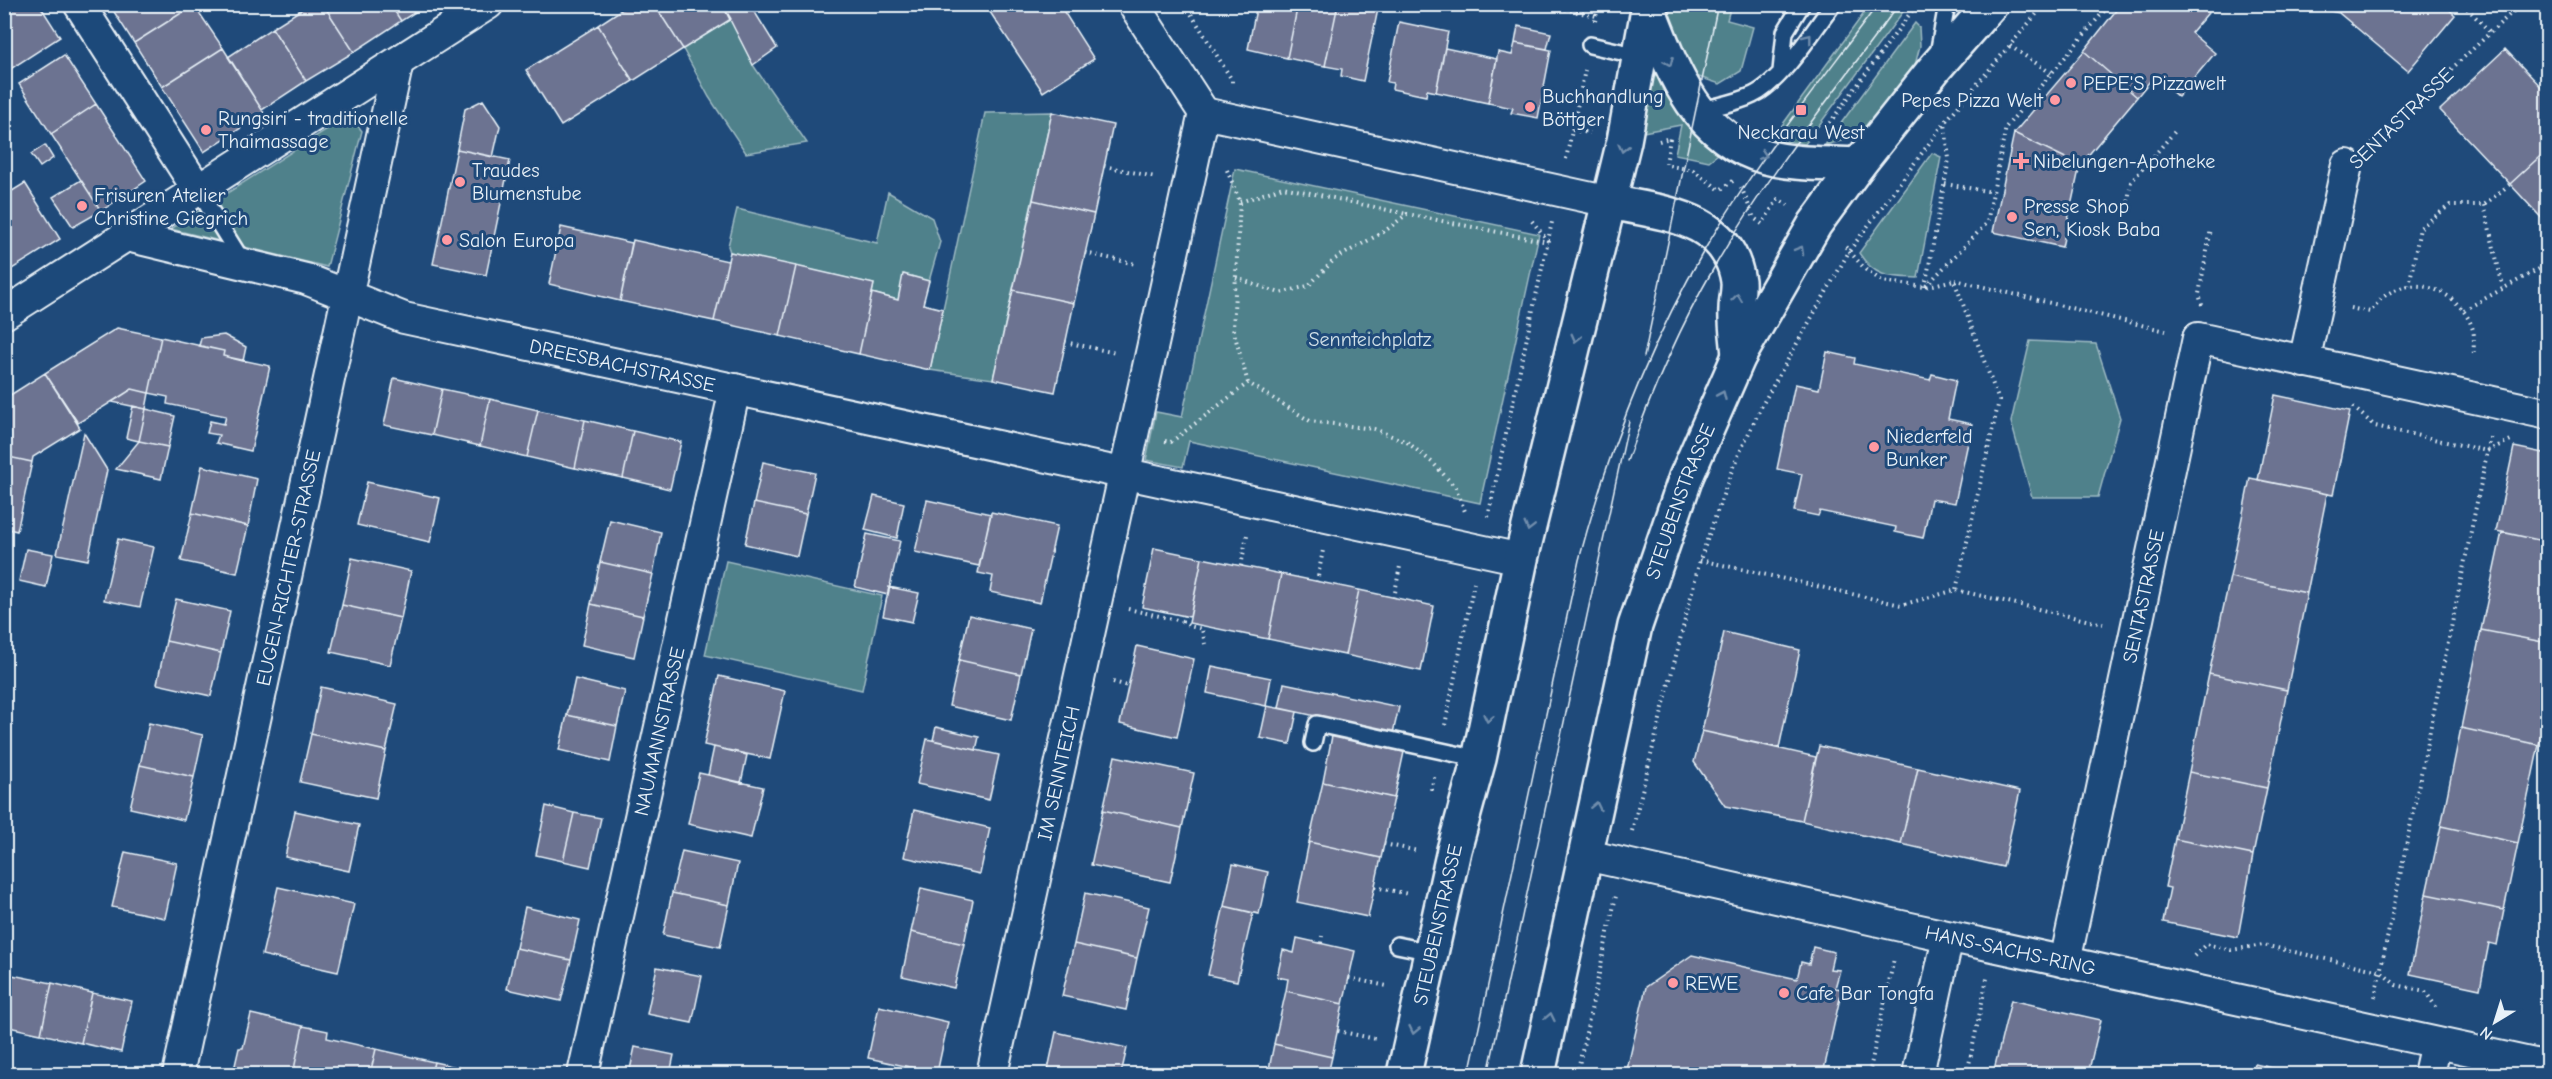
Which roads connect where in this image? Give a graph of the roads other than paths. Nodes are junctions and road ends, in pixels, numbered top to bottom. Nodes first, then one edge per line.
1 (79, 4) edge
2 (488, 4) edge
3 (1133, 4) edge
4 (1802, 4) edge
5 (1833, 4) edge
6 (1947, 4) edge
7 (1991, 4) edge
8 (1649, 6) edge
9 (1590, 45) dead end
10 (1639, 56) junction
11 (398, 62) junction
12 (1935, 69) junction
13 (1781, 71) junction
14 (1699, 111) junction
15 (1216, 116) junction
16 (1858, 165) junction
17 (2347, 165) road end
18 (198, 190) junction
19 (1610, 202) junction
20 (127, 236) junction
21 (245, 265) junction
22 (348, 295) junction
23 (4, 314) edge
24 (1739, 356) junction
25 (2304, 362) junction
26 (735, 389) junction
27 (2547, 414) edge
28 (1125, 473) junction
29 (1521, 559) junction
30 (1313, 743) dead end
31 (1479, 759) junction
32 (1586, 855) junction
33 (1948, 937) junction
34 (1397, 945) dead end
35 (1431, 952) junction
36 (2065, 962) junction
37 (2436, 1043) junction
38 (2547, 1064) edge
39 (178, 1074) edge
40 (583, 1074) edge
41 (992, 1074) edge
42 (1404, 1074) edge
43 (1538, 1074) edge
44 (1918, 1074) edge
45 (2429, 1074) edge

1 - 18 street
2 - 11 street
3 - 15 street
4 - 13 lane
13 -> 5 lane
6 - 12 lane
7 - 12 street, STEUBENSTRASSE
8 - 10 street, STEUBENSTRASSE
8 -> 14 street
9 - 10 lane
10 -> 19 street, STEUBENSTRASSE
11 - 18 street
11 - 22 street, EUGEN-RICHTER-STRASSE
12 - 16 street, STEUBENSTRASSE
13 - 14 lane
14 -> 16 street
15 - 19 street
15 - 28 street
24 -> 16 street, STEUBENSTRASSE
17 - 25 street, SENTASTRASSE
18 - 20 street
18 - 21 lane
24 -> 19 street
19 -> 29 street, STEUBENSTRASSE
20 - 21 street, DREESBACHSTRASSE
20 - 23 street
21 - 22 street, DREESBACHSTRASSE
22 - 26 street, DREESBACHSTRASSE
22 - 39 street, EUGEN-RICHTER-STRASSE
32 -> 24 street, STEUBENSTRASSE
25 - 27 street
25 - 36 street, SENTASTRASSE
26 - 28 street, DREESBACHSTRASSE
26 - 40 street, NAUMANNSTRASSE
28 - 29 street
28 - 41 street, IM SENNTEICH
29 -> 31 street, STEUBENSTRASSE
30 - 31 lane
31 - 35 street, STEUBENSTRASSE
32 - 33 street, HANS-SACHS-RING
43 -> 32 street, STEUBENSTRASSE
33 - 36 street, HANS-SACHS-RING
33 - 44 street
34 - 35 lane
35 -> 42 street, STEUBENSTRASSE
36 - 37 street, HANS-SACHS-RING
37 - 38 street, HANS-SACHS-RING
37 - 45 street

